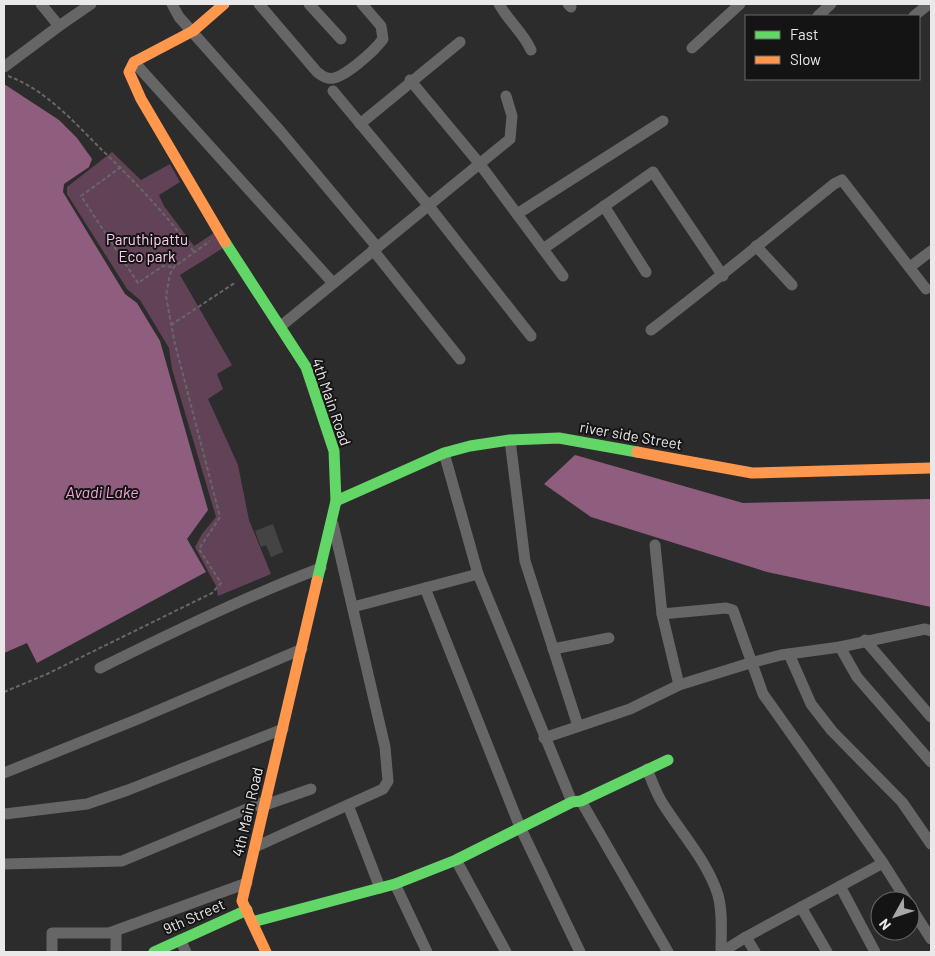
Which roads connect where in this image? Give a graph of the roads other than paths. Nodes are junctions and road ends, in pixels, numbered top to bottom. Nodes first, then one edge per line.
1 (41, 4) edge
2 (91, 4) edge
3 (172, 4) edge
4 (224, 4) edge
5 (259, 4) edge
6 (309, 4) edge
7 (362, 4) edge
8 (499, 4) edge
9 (740, 4) edge
10 (831, 4) edge
11 (928, 4) edge
12 (819, 15) edge
13 (915, 15) edge
14 (59, 26) junction
15 (193, 31) junction
16 (341, 39) dead end
17 (460, 42) dead end
18 (692, 48) dead end
19 (531, 50) dead end
20 (134, 62) junction
21 (4, 67) edge
22 (410, 80) junction
23 (333, 91) dead end
24 (506, 96) dead end
25 (663, 121) dead end
26 (360, 124) junction
27 (479, 163) junction
28 (428, 204) junction
29 (604, 206) junction
30 (517, 214) junction
31 (756, 246) junction
32 (375, 248) junction
33 (543, 249) junction
34 (931, 251) edge
35 (910, 267) junction
36 (646, 272) dead end
37 (563, 276) dead end
38 (723, 276) junction
39 (333, 283) junction
40 (792, 285) dead end
41 (926, 289) dead end
42 (281, 326) junction
43 (651, 330) dead end
44 (531, 336) dead end
45 (460, 359) dead end
46 (510, 440) junction
47 (444, 453) junction
48 (931, 468) edge
49 (336, 501) junction
50 (332, 520) junction
51 (655, 545) dead end
52 (321, 568) junction
53 (478, 574) junction
54 (425, 588) junction
55 (353, 607) junction
56 (662, 614) junction
57 (931, 631) edge
58 (609, 638) dead end
59 (865, 640) junction
60 (840, 647) junction
61 (302, 648) junction
62 (553, 649) junction
63 (789, 654) junction
64 (750, 664) junction
65 (100, 668) dead end
66 (679, 685) junction
67 (931, 717) edge
68 (578, 726) junction
69 (283, 729) junction
70 (544, 738) junction
71 (668, 760) dead end
72 (931, 762) edge
73 (647, 769) junction
74 (4, 773) edge
75 (311, 789) dead end
76 (576, 802) junction
77 (265, 803) junction
78 (348, 805) junction
79 (5, 814) dead end
80 (520, 827) junction
81 (931, 844) edge
82 (255, 847) junction
83 (456, 860) junction
84 (4, 864) edge
85 (883, 864) junction
86 (247, 882) junction
87 (395, 884) junction
88 (840, 886) junction
89 (380, 888) junction
90 (901, 891) edge
91 (801, 907) junction
92 (246, 910) junction
93 (252, 922) junction
94 (920, 922) edge
95 (116, 931) junction
96 (746, 937) junction
97 (931, 939) edge
98 (180, 940) junction
99 (52, 952) edge
100 (116, 952) edge
101 (154, 952) edge
102 (186, 952) edge
103 (266, 952) edge
104 (427, 952) edge
105 (506, 952) edge
106 (580, 952) edge
107 (668, 952) edge
108 (721, 952) edge
109 (755, 952) edge
110 (827, 952) edge
111 (875, 952) edge

1 - 14 street
2 - 14 street
3 - 15 street
4 - 15 street
5 - 7 street
6 - 16 street
8 - 19 street
9 - 18 street
10 - 12 street
11 - 13 street
14 - 21 street
15 - 20 street
15 - 32 street
17 - 22 street
20 - 39 street
20 - 42 street, 4th Main Road
22 - 26 street
22 - 27 street
23 - 26 street
24 - 27 street
25 - 30 street
26 - 28 street
27 - 28 street
27 - 30 street
28 - 32 street
28 - 44 street
29 - 33 street
29 - 36 street
29 - 38 street
30 - 33 street
31 - 35 street
31 - 38 street
31 - 40 street
32 - 39 street
32 - 45 street
33 - 37 street
34 - 35 street
35 - 41 street
38 - 43 street
39 - 42 street
42 - 49 street, 4th Main Road
46 - 47 street, river side Street
46 - 48 street, river side Street
46 - 62 street
47 - 49 street, river side Street
47 - 53 street
49 - 50 street, 4th Main Road
50 - 52 street, 4th Main Road
50 - 55 street
51 - 56 street
52 - 61 street, 4th Main Road
52 - 65 street
53 - 54 street
53 - 70 street
54 - 55 street
54 - 80 street
55 - 78 street
56 - 64 street
56 - 66 street
57 - 59 street
58 - 62 street
59 - 60 street
59 - 67 street
60 - 63 street
60 - 72 street
61 - 69 street, 4th Main Road
61 - 74 street
62 - 68 street
63 - 64 street
63 - 81 street
64 - 66 street
64 - 85 street
66 - 68 street
68 - 70 street
69 - 77 street, 4th Main Road
69 - 79 street
70 - 76 street
71 - 73 street
73 - 76 street
73 - 108 street
75 - 77 street
76 - 80 street
76 - 107 street
77 - 82 street, 4th Main Road
77 - 84 street
78 - 82 street
78 - 89 street
80 - 83 street
80 - 106 street
82 - 86 street, 4th Main Road
83 - 87 street
83 - 105 street
85 - 88 street
85 - 90 street
86 - 92 street, 4th Main Road
86 - 95 street
87 - 89 street
87 - 104 street
88 - 91 street
88 - 111 street
89 - 93 street
91 - 96 street
91 - 110 street
92 - 93 street, 4th Main Road
92 - 98 street, 9th Street
93 - 103 street, 4th Main Road
94 - 97 street
95 - 99 street
95 - 100 street
96 - 108 street
96 - 109 street
98 - 101 street, 9th Street
98 - 102 street

